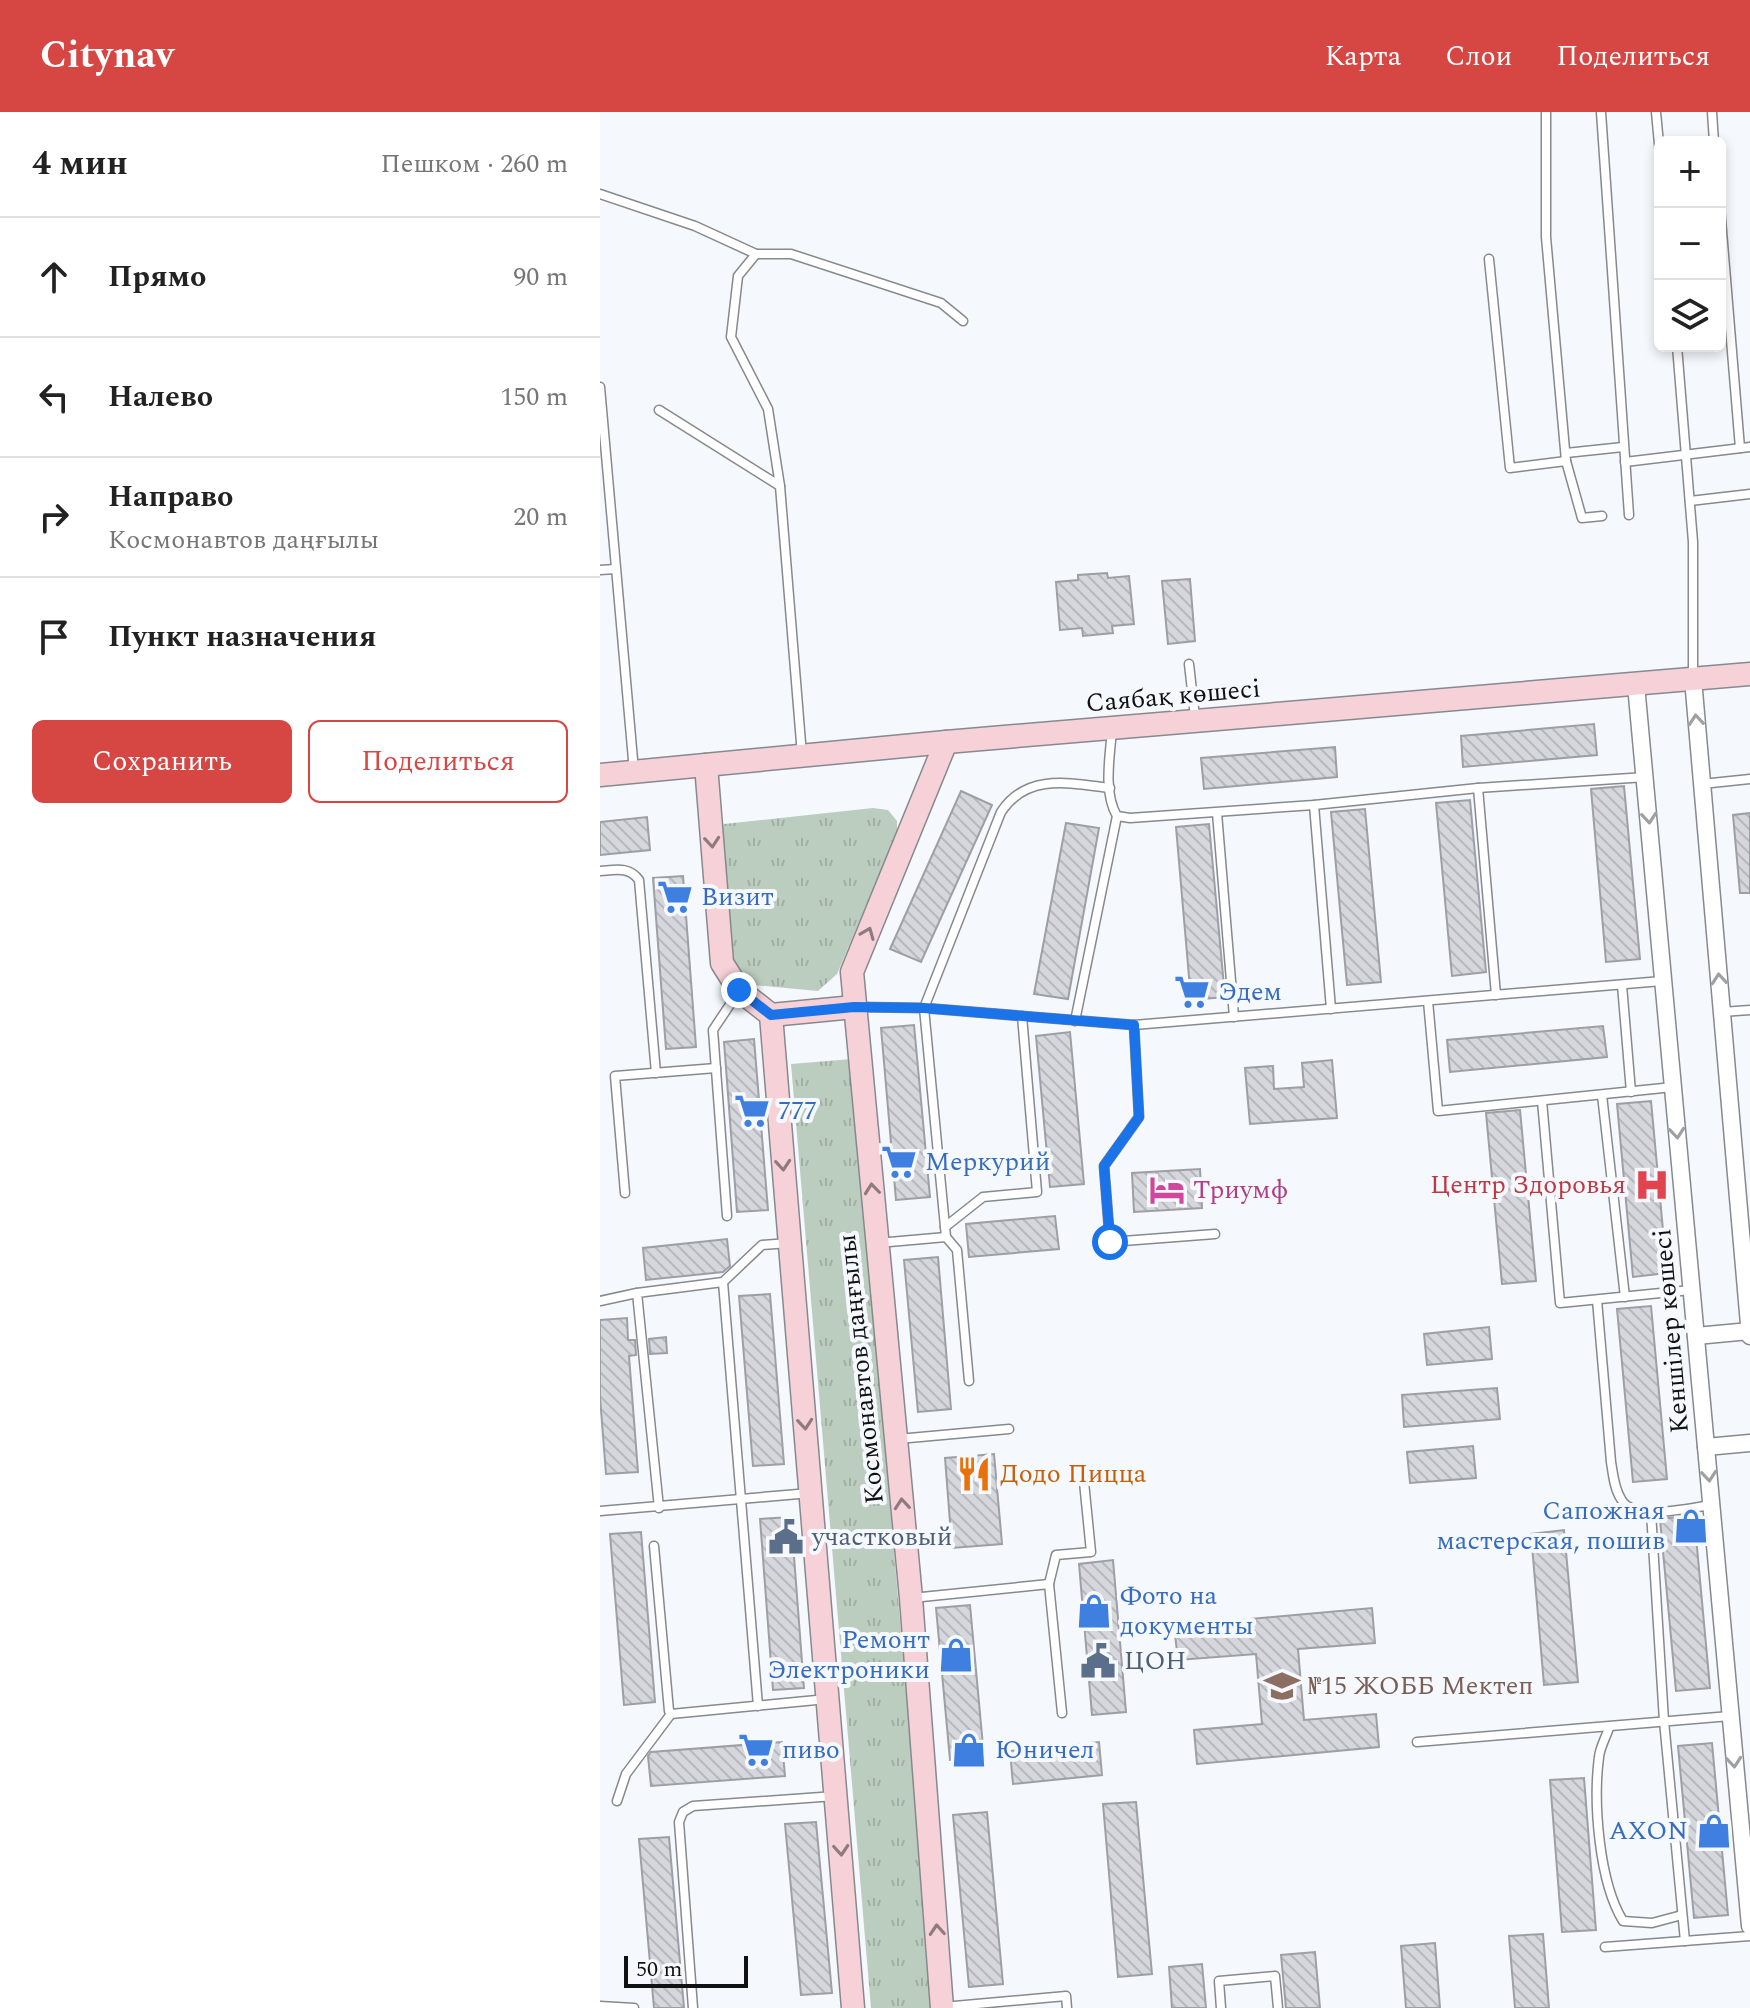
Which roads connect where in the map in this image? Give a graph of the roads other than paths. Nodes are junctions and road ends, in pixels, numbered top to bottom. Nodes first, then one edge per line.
1 (1546, 112) edge
2 (1601, 112) edge
3 (1656, 112) edge
4 (1712, 112) edge
5 (1658, 136) edge
6 (1714, 136) edge
7 (600, 194) edge
8 (1720, 208) edge
9 (756, 254) junction
10 (1489, 259) dead end
11 (963, 321) dead end
12 (1678, 352) edge
13 (600, 387) edge
14 (659, 410) dead end
15 (1623, 447) junction
16 (1745, 448) edge
17 (1686, 454) junction
18 (1566, 457) junction
19 (1625, 462) junction
20 (780, 486) junction
21 (1750, 494) edge
22 (1690, 501) junction
23 (1629, 515) dead end
24 (1602, 516) dead end
25 (615, 569) junction
26 (600, 570) edge
27 (1189, 664) dead end
28 (1750, 674) edge
29 (1693, 679) junction
30 (1636, 685) junction
31 (1195, 722) junction
32 (1112, 729) junction
33 (946, 742) junction
34 (802, 756) junction
35 (706, 765) junction
36 (634, 772) junction
37 (600, 775) edge
38 (1646, 777) junction
39 (1750, 779) edge
40 (1702, 784) junction
41 (1110, 788) junction
42 (1478, 788) junction
43 (1314, 805) junction
44 (1217, 813) junction
45 (1117, 816) junction
46 (600, 871) edge
47 (1663, 981) junction
48 (1622, 985) junction
49 (739, 990) junction
50 (1496, 995) junction
51 (1428, 1001) junction
52 (854, 1007) junction
53 (924, 1008) junction
54 (1331, 1009) junction
55 (1750, 1010) edge
56 (1722, 1012) junction
57 (771, 1015) junction
58 (1022, 1016) junction
59 (1234, 1017) junction
60 (1075, 1021) junction
61 (1134, 1025) junction
62 (716, 1068) junction
63 (656, 1073) junction
64 (1673, 1087) junction
65 (1631, 1092) junction
66 (1602, 1095) junction
67 (1542, 1101) junction
68 (625, 1193) dead end
69 (727, 1216) dead end
70 (946, 1232) junction
71 (1215, 1234) dead end
72 (790, 1242) junction
73 (877, 1244) junction
74 (1746, 1250) edge
75 (723, 1282) junction
76 (1692, 1290) junction
77 (637, 1293) junction
78 (1625, 1297) junction
79 (1597, 1300) junction
80 (600, 1301) edge
81 (1750, 1334) edge
82 (1696, 1336) junction
83 (969, 1381) dead end
84 (1009, 1429) dead end
85 (896, 1440) junction
86 (1750, 1443) edge
87 (1706, 1447) junction
88 (1084, 1482) dead end
89 (811, 1493) junction
90 (741, 1500) junction
91 (1711, 1505) junction
92 (659, 1508) junction
93 (611, 1510) junction
94 (600, 1511) edge
95 (1651, 1512) junction
96 (600, 1520) edge
97 (654, 1546) dead end
98 (1049, 1584) junction
99 (911, 1598) junction
100 (828, 1699) junction
101 (758, 1706) junction
102 (1062, 1713) dead end
103 (671, 1714) junction
104 (1730, 1716) junction
105 (1664, 1721) junction
106 (1609, 1728) junction
107 (1417, 1742) dead end
108 (836, 1795) junction
109 (617, 1801) dead end
110 (1682, 1915) junction
111 (1750, 1926) edge
112 (1750, 1936) edge
113 (1685, 1941) junction
114 (1605, 1947) dead end
115 (600, 2006) edge
116 (942, 2007) edge
117 (634, 2008) edge
118 (693, 2008) edge
119 (853, 2008) edge
120 (1067, 2008) edge
121 (1221, 2008) edge
122 (1278, 2008) edge

1 - 18 lane
2 - 15 lane
3 - 5 lane
4 - 6 lane
7 - 9 lane
8 - 16 lane
9 - 11 lane
9 - 20 lane
10 - 18 lane
12 - 17 lane
13 - 25 lane
14 - 20 lane
15 - 18 lane
15 - 19 lane
16 - 17 lane
17 - 19 lane
17 - 22 lane
18 - 24 lane
19 - 23 lane
20 - 34 lane
21 - 22 lane
22 - 29 lane
25 - 26 lane
25 - 36 lane
27 - 31 lane
28 - 29 street, Саябақ көшесі
29 - 30 street, Саябақ көшесі
40 -> 29 street
30 - 31 street, Саябақ көшесі
30 - 38 street, Кеншілер көшесі
31 - 32 street, Саябақ көшесі
32 - 33 street, Саябақ көшесі
32 - 41 lane
33 - 34 street, Саябақ көшесі
52 -> 33 street, Космонавтов даңғылы
34 - 35 street, Саябақ көшесі
35 - 36 street, Саябақ көшесі
35 -> 49 street
36 - 37 street, Саябақ көшесі
38 - 42 lane
38 -> 47 street, Кеншілер көшесі
39 - 40 lane
56 -> 40 street
41 - 45 lane
41 - 53 lane
42 - 43 lane
42 - 50 lane
43 - 44 lane
43 - 54 lane
44 - 45 lane
44 - 59 lane
45 - 60 lane
46 - 63 lane
47 - 48 lane
47 - 64 street, Кеншілер көшесі
48 - 50 lane
48 - 65 lane
49 - 57 street
49 - 62 lane
50 - 51 lane
51 - 54 lane
51 - 67 lane
52 - 53 lane
52 - 57 street
73 -> 52 street, Космонавтов даңғылы
53 - 58 lane
53 - 70 lane
54 - 59 lane
55 - 56 lane
56 - 74 street
57 -> 72 street
58 - 60 lane
58 - 70 lane
59 - 61 lane
60 - 61 lane
61 - 71 lane
62 - 63 lane
62 - 69 lane
63 - 68 lane
64 - 65 lane
64 -> 76 street, Кеншілер көшесі
65 - 66 lane
66 - 67 lane
66 - 78 lane
67 - 79 lane
70 - 73 lane
70 - 83 lane
72 - 75 lane
72 -> 89 street
73 - 85 street, Космонавтов даңғылы
74 - 81 street
75 - 77 lane
75 - 90 lane
76 - 78 lane
76 - 82 street, Кеншілер көшесі
77 - 80 lane
77 - 92 lane
78 - 79 lane
79 - 95 lane
81 - 82 street
82 - 87 street, Кеншілер көшесі
84 - 85 lane
99 -> 85 street, Космонавтов даңғылы
86 - 87 street
87 -> 91 street, Кеншілер көшесі
88 - 98 lane
89 - 90 lane
89 - 100 street
90 - 92 lane
90 - 101 lane
91 - 95 lane
91 - 104 street, Кеншілер көшесі
92 - 93 lane
93 - 94 lane
93 - 96 lane
95 - 105 lane
97 - 103 lane
98 - 99 lane
98 - 102 lane
116 -> 99 street, Космонавтов даңғылы
100 - 101 lane
100 - 108 street
101 - 103 lane
103 - 109 lane
104 - 105 lane
104 -> 111 street, Кеншілер көшесі
105 - 106 lane
105 - 110 lane
106 - 107 lane
106 - 110 lane
108 - 118 lane
108 -> 119 street
110 - 113 lane
112 - 113 lane
113 - 114 lane
115 - 117 lane
116 - 120 lane
121 - 122 lane

